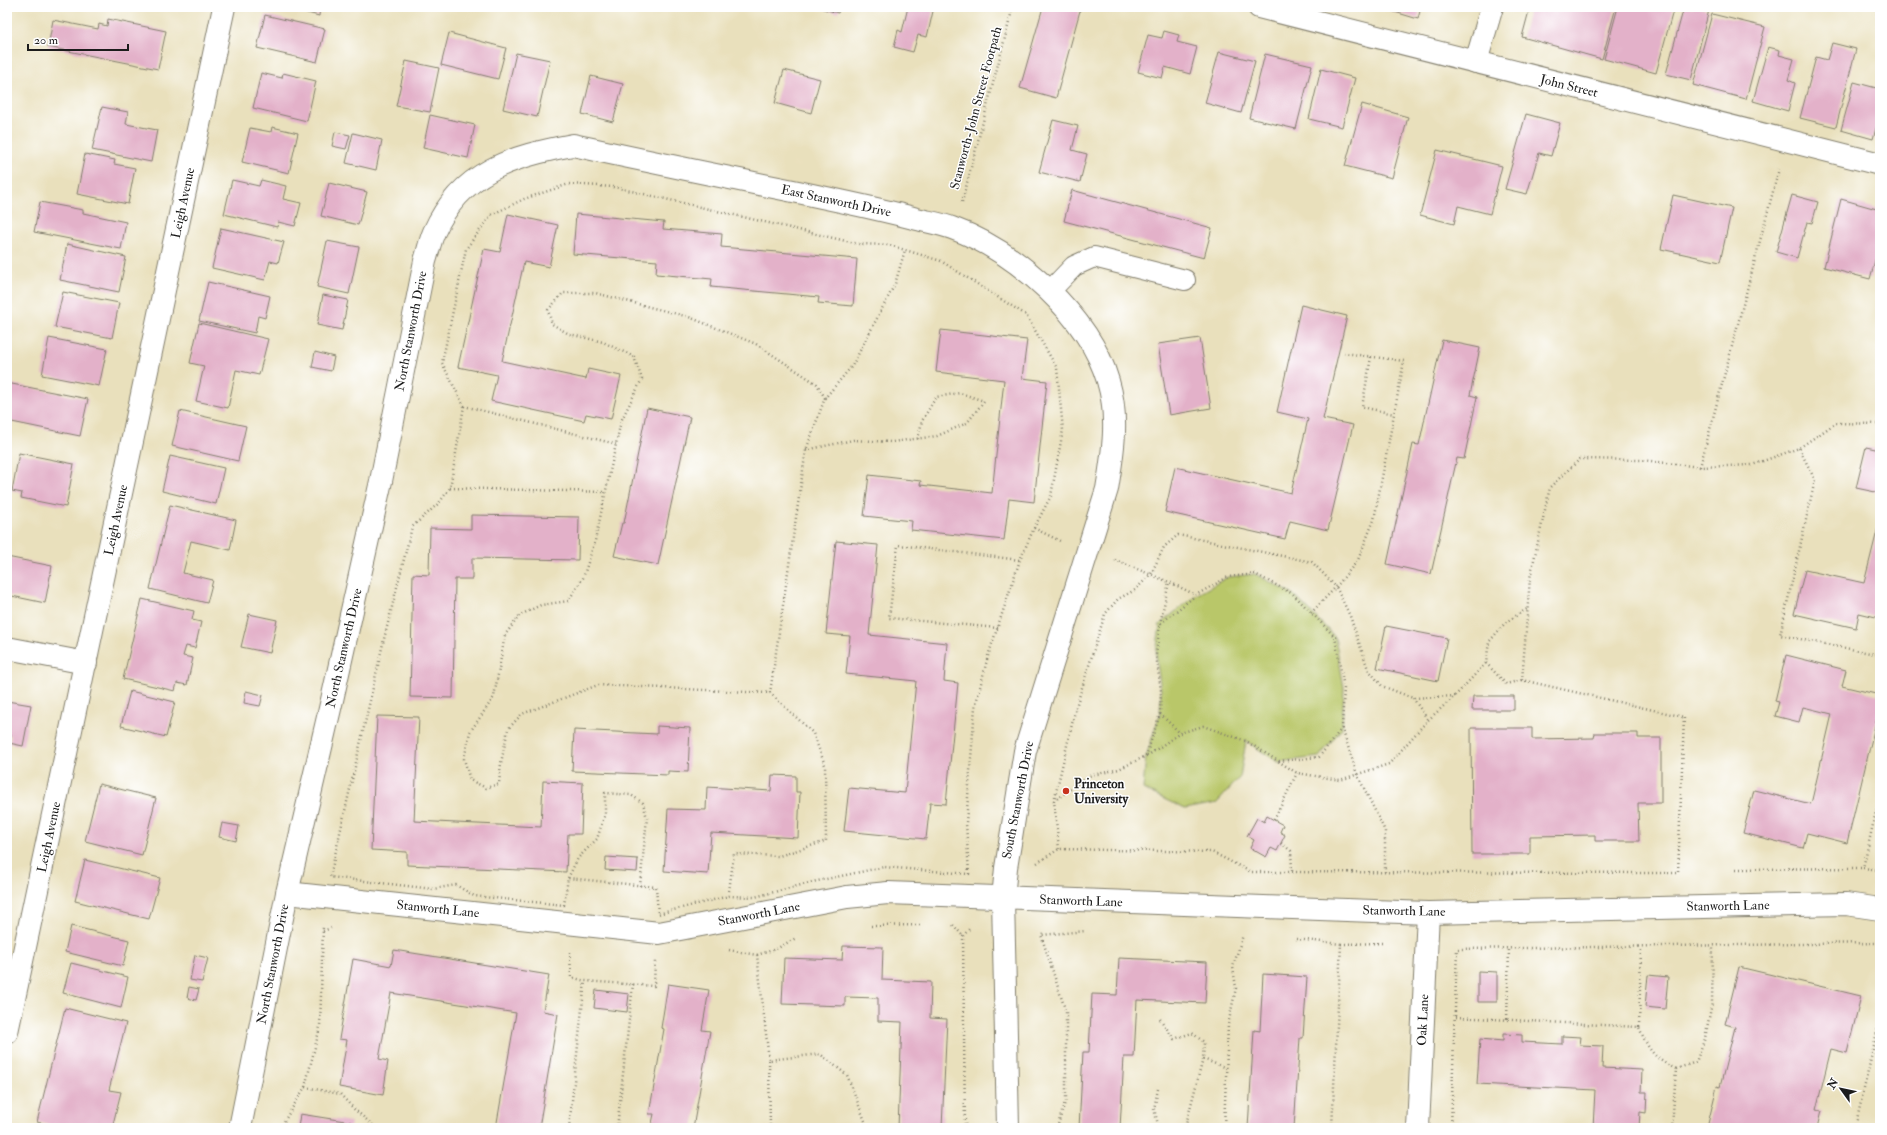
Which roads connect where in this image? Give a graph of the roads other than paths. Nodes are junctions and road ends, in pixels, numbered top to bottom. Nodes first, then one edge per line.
1 (224, 7) edge
2 (1259, 7) edge
3 (1492, 7) edge
4 (1476, 62) junction
5 (1880, 164) edge
6 (474, 181) joint
7 (1185, 280) dead end
8 (1050, 291) junction
9 (1114, 412) joint
10 (7, 648) edge
11 (86, 663) junction
12 (287, 893) junction
13 (1003, 898) junction
14 (1880, 909) edge
15 (1428, 913) junction
16 (7, 1032) edge
17 (240, 1128) edge
18 (1008, 1128) edge
19 (1418, 1128) edge

1 - 11 street, Leigh Avenue
2 - 4 street, John Street
3 - 4 street
4 - 5 street, John Street
6 - 8 street, East Stanworth Drive
6 - 12 street, North Stanworth Drive
7 - 8 lane
8 - 9 street, East Stanworth Drive
9 - 13 street, South Stanworth Drive
10 - 11 street
11 - 16 street, Leigh Avenue
12 - 13 street, Stanworth Lane
12 - 17 street, North Stanworth Drive
13 - 15 street, Stanworth Lane
13 - 18 street, South Stanworth Drive
14 - 15 street, Stanworth Lane
15 - 19 street, Oak Lane

